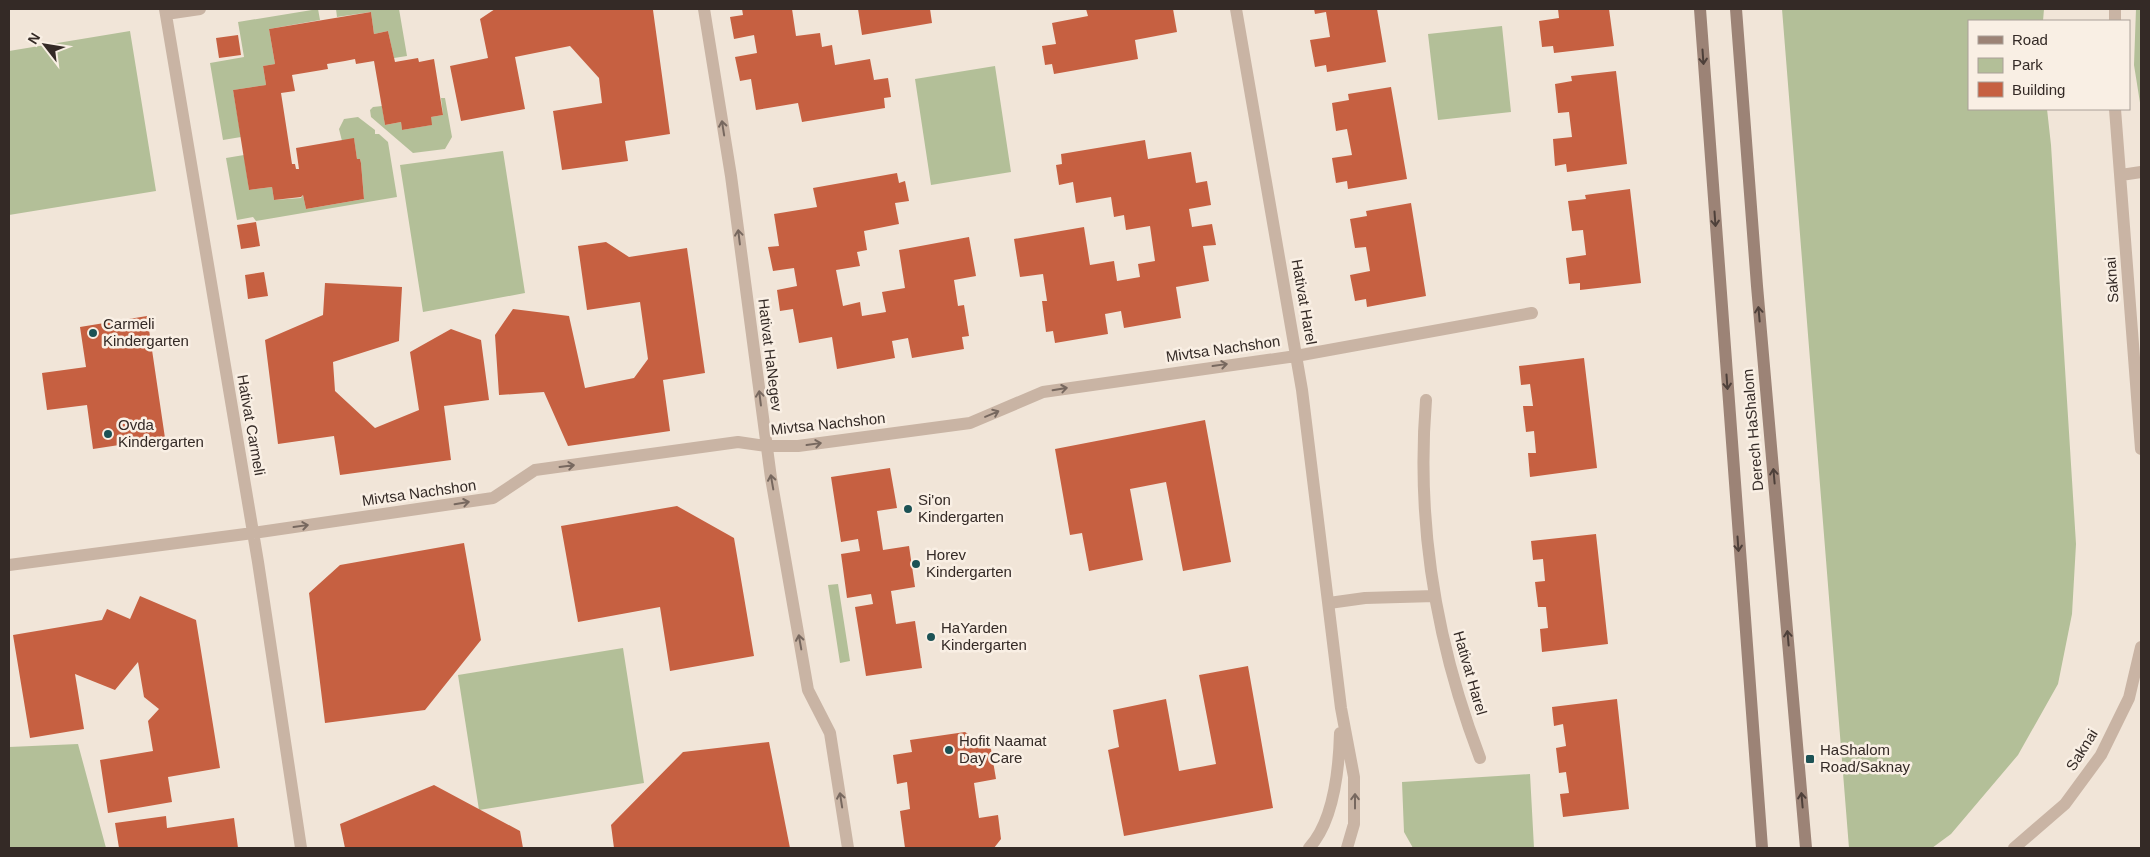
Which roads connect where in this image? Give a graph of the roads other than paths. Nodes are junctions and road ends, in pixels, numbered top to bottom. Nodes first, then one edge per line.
1 (200, 9) edge
2 (704, 9) edge
3 (1236, 9) edge
4 (1700, 9) edge
5 (1736, 9) edge
6 (165, 11) edge
7 (2115, 110) edge
8 (2141, 172) edge
9 (2121, 174) junction
10 (1532, 314) dead end
11 (1296, 356) junction
12 (1426, 400) dead end
13 (766, 446) junction
14 (2141, 449) edge
15 (253, 533) junction
16 (9, 564) edge
17 (1435, 596) junction
18 (1329, 603) junction
19 (2141, 647) edge
20 (1340, 708) junction
21 (1480, 758) dead end
22 (1316, 846) edge
23 (301, 848) edge
24 (848, 848) edge
25 (1347, 848) edge
26 (1762, 848) edge
27 (1806, 848) edge
28 (2014, 848) edge

1 - 6 street
13 -> 2 street, Hativat HaNegev
3 - 11 street, Hativat Harel
4 -> 26 street, Derech HaShalom
27 -> 5 street, Derech HaShalom
6 - 15 street, Hativat Carmeli
7 - 9 street, Saknai
8 - 9 street
9 - 14 street, Saknai
10 - 11 street, Mivtsa Nachshon
13 -> 11 street, Mivtsa Nachshon
11 - 18 street, Hativat Harel
12 - 17 street, Hativat Harel
15 -> 13 street, Mivtsa Nachshon
24 -> 13 street, Hativat HaNegev
15 - 16 street, Mivtsa Nachshon
15 - 23 street, Hativat Carmeli
17 - 18 street
17 - 21 street, Hativat Harel
18 - 20 street, Hativat Harel
19 - 28 street, Saknai
20 - 22 street, Hativat Harel
25 -> 20 street, Hativat Harel

